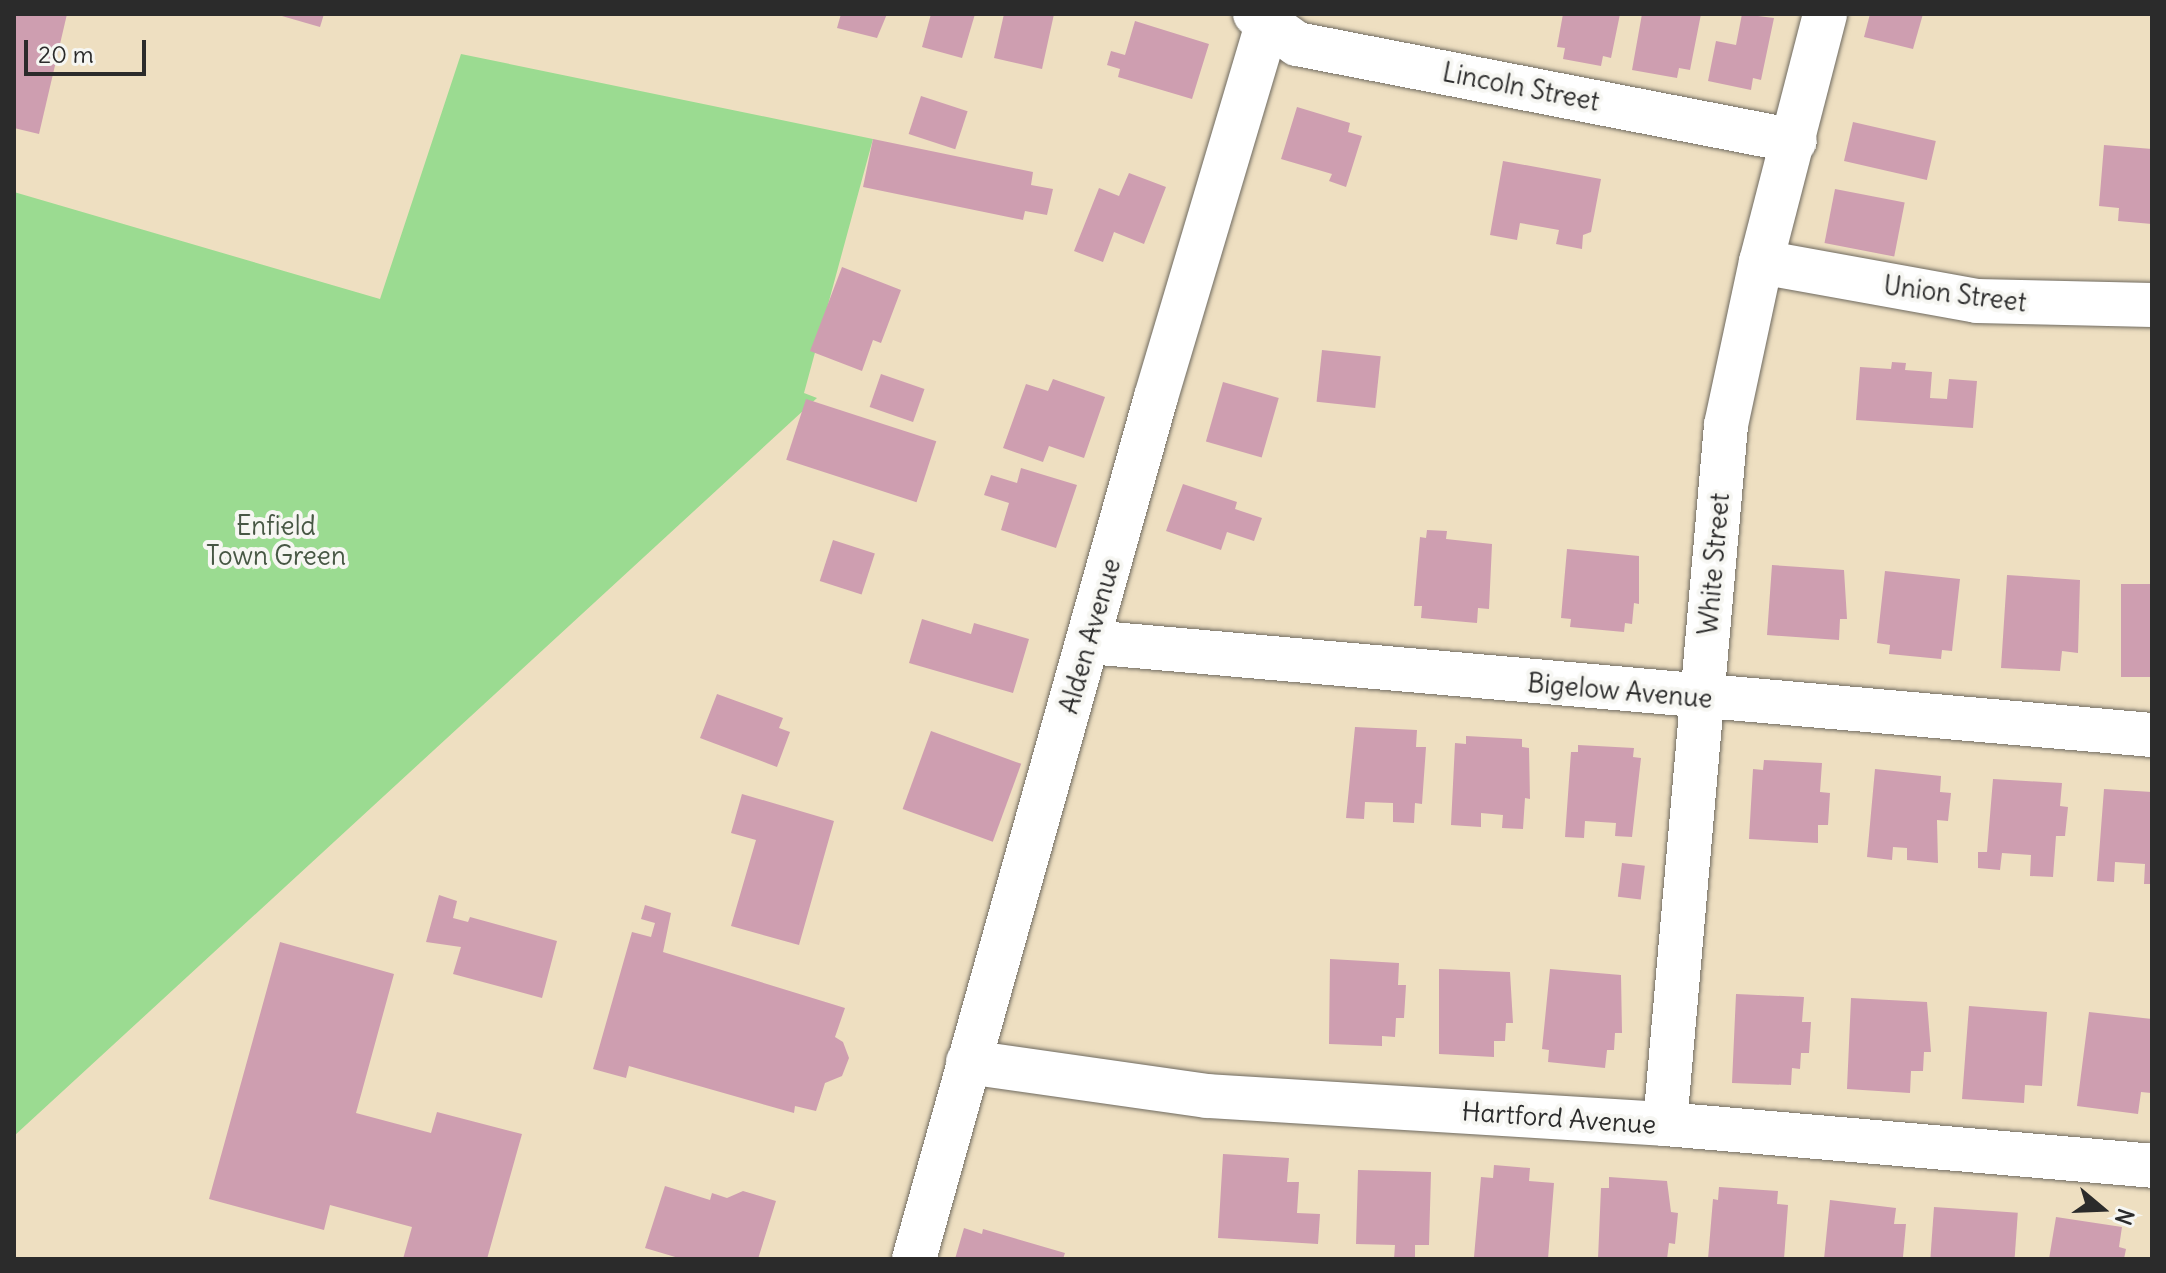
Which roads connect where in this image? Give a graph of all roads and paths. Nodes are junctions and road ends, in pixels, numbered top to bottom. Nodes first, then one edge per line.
1 (1825, 14) edge
2 (1264, 16) edge
3 (1795, 141) junction
4 (1761, 262) junction
5 (2152, 305) edge
6 (1089, 642) junction
7 (1701, 697) junction
8 (2152, 735) edge
9 (968, 1062) junction
10 (1665, 1124) junction
11 (2152, 1166) edge
12 (914, 1259) edge

1 - 3 street, White Street
2 - 3 street, Lincoln Street
2 - 6 street, Alden Avenue
3 - 4 street, White Street
4 - 5 street, Union Street
4 - 7 street, White Street
6 - 7 street, Bigelow Avenue
6 - 9 street, Alden Avenue
7 - 8 street, Bigelow Avenue
7 - 10 street, White Street
9 - 10 street, Hartford Avenue
9 - 12 street, Alden Avenue
10 - 11 street, Hartford Avenue

